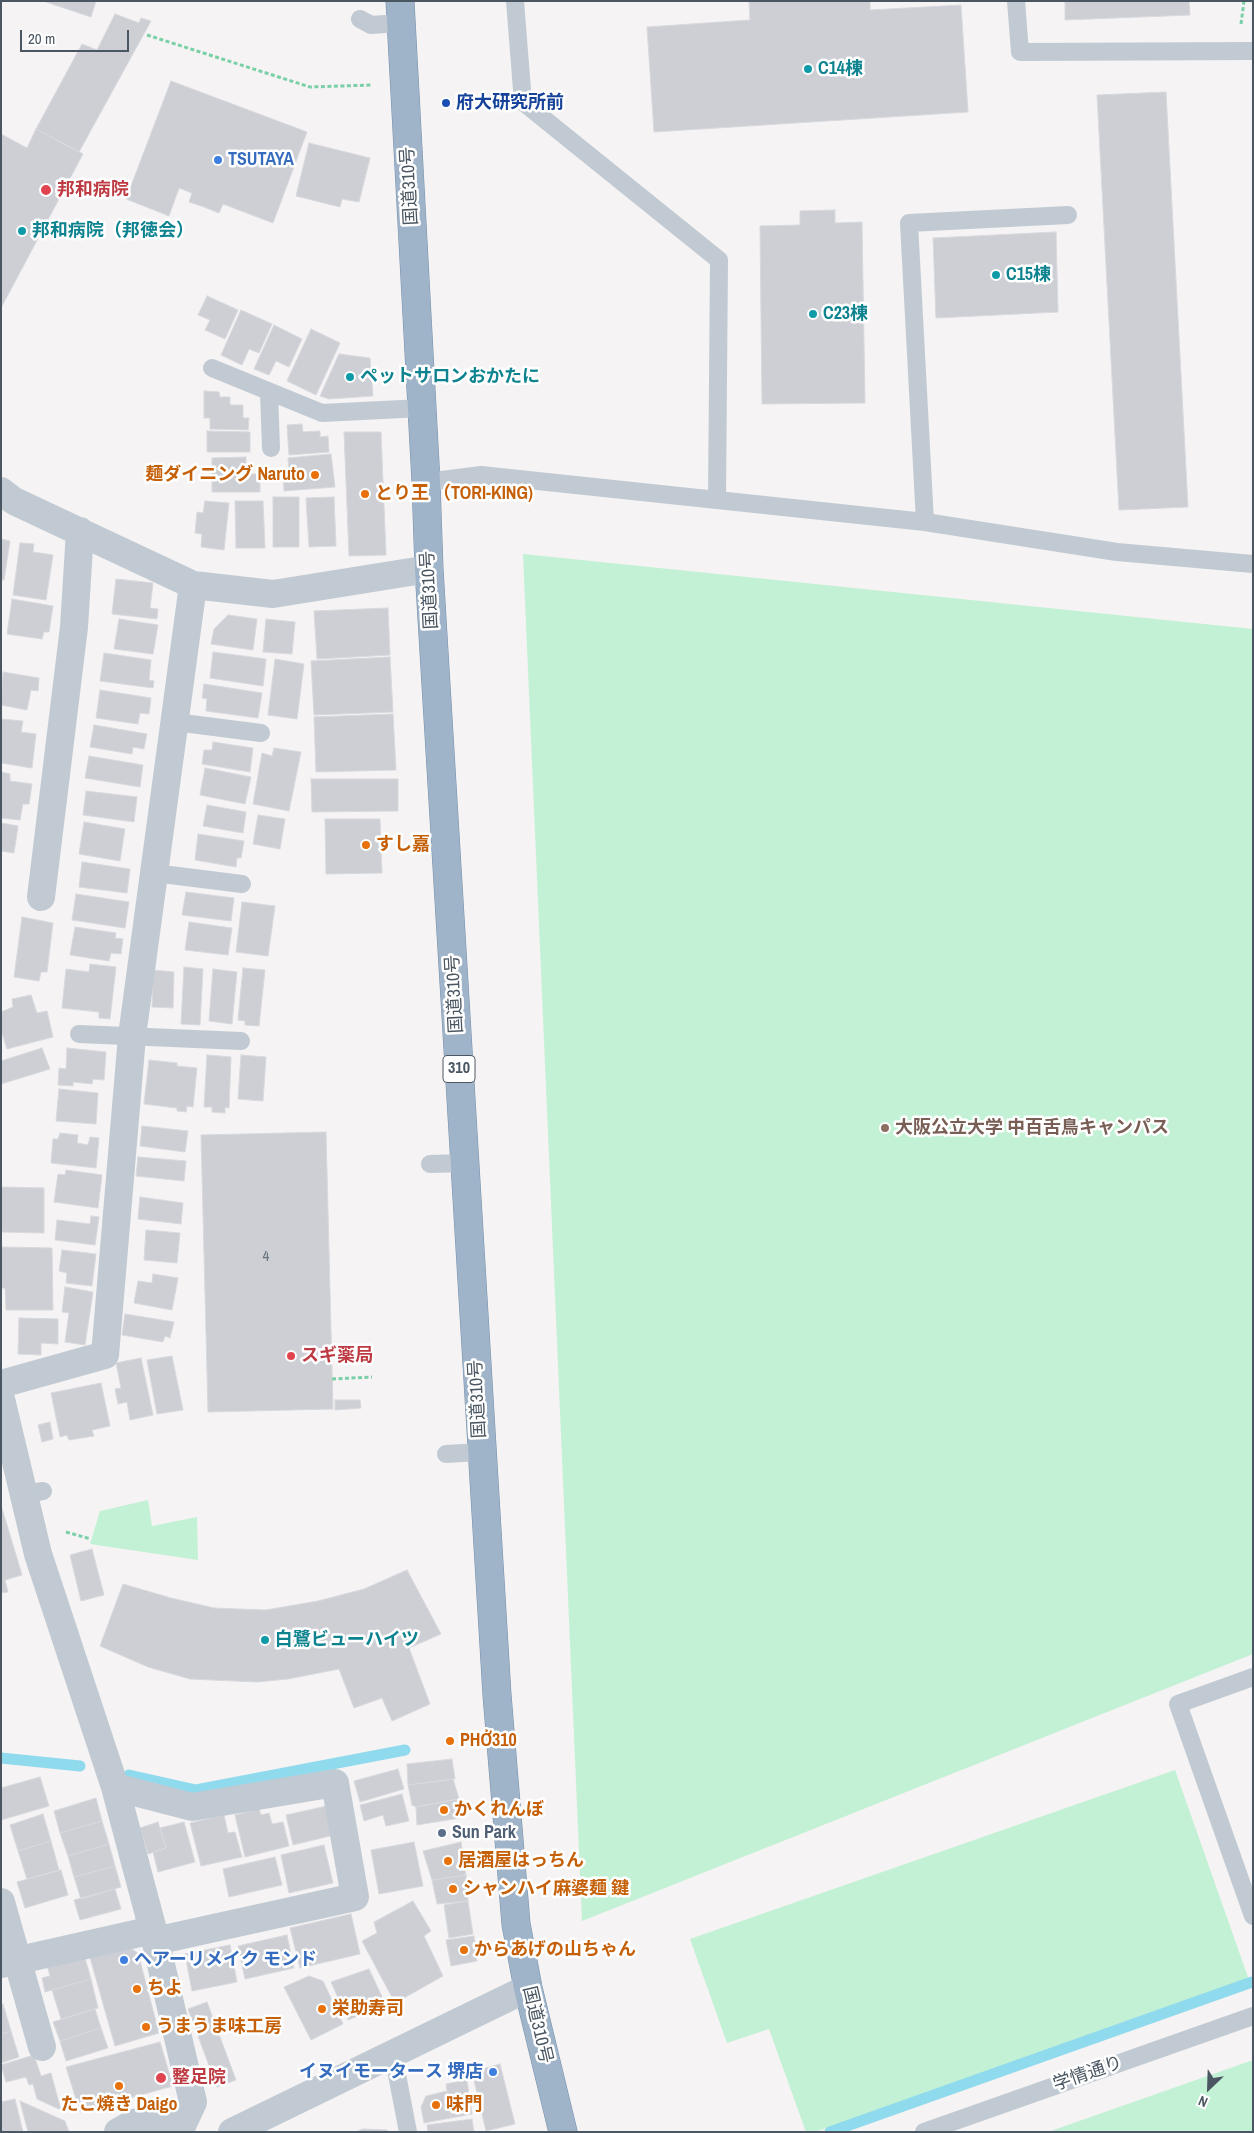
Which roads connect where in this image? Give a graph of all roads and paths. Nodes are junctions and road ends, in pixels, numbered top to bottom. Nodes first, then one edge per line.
1 (515, 1) edge
2 (1016, 1) edge
3 (400, 12) edge
4 (360, 19) dead end
5 (147, 35) dead end
6 (1253, 52) edge
7 (375, 84) dead end
8 (1068, 214) dead end
9 (212, 368) dead end
10 (269, 392) junction
11 (422, 408) junction
12 (271, 448) dead end
13 (426, 482) junction
14 (1, 491) edge
15 (717, 500) junction
16 (925, 522) junction
17 (80, 531) junction
18 (1253, 564) edge
19 (429, 569) junction
20 (193, 585) junction
21 (175, 722) junction
22 (261, 733) dead end
23 (154, 873) junction
24 (242, 884) dead end
25 (41, 896) dead end
26 (79, 1034) dead end
27 (132, 1036) junction
28 (241, 1041) dead end
29 (465, 1163) junction
30 (430, 1164) dead end
31 (372, 1378) dead end
32 (332, 1379) dead end
33 (1, 1384) edge
34 (1, 1399) edge
35 (481, 1452) junction
36 (446, 1454) dead end
37 (1253, 1677) edge
38 (115, 1787) junction
39 (1, 1902) edge
40 (1253, 1916) edge
41 (154, 1936) junction
42 (9, 1962) edge
43 (528, 1988) junction
44 (1253, 2016) edge
45 (42, 2047) dead end
46 (393, 2054) junction
47 (180, 2131) edge
48 (118, 2132) edge
49 (232, 2132) edge
50 (408, 2132) edge
51 (563, 2132) edge
52 (924, 2132) edge

1 - 15 lane
2 - 6 lane
3 - 4 lane
3 - 11 highway, 国道310号 / 310
5 - 7 path
8 - 16 lane
9 - 10 lane
10 - 11 lane
10 - 12 lane
11 - 13 highway, 国道310号 / 310
13 - 15 lane
13 - 19 highway, 国道310号 / 310
14 - 17 street
15 - 16 lane
16 - 18 lane
17 - 20 street
17 - 25 street
19 - 20 street
19 - 29 highway, 国道310号 / 310
20 - 21 street
21 - 22 lane
21 - 23 street
23 - 24 lane
23 - 27 street
26 - 27 lane
27 - 28 lane
27 - 33 street
29 - 30 lane
29 - 35 highway, 国道310号 / 310
31 - 32 path
34 - 38 street
35 - 36 lane
35 - 43 highway, 国道310号 / 310
37 - 40 lane
38 - 41 street
38 - 41 street
39 - 42 street
41 - 42 street
41 - 47 street
42 - 45 street
43 - 46 street
43 - 51 highway, 国道310号 / 310
44 - 52 lane, 学情通り
46 - 49 street
46 - 50 lane
47 - 48 street

